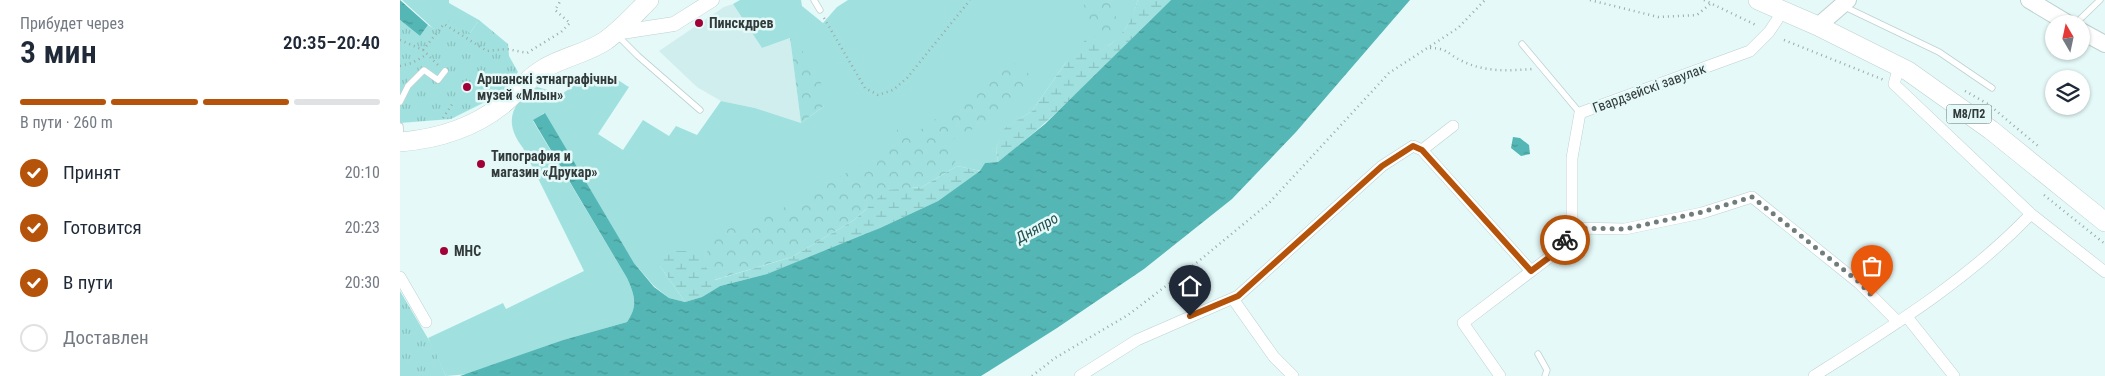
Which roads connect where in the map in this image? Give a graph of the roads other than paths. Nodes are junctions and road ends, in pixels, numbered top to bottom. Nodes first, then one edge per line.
1 (636, 0) edge
2 (649, 0) edge
3 (712, 0) edge
4 (814, 0) edge
5 (1758, 0) edge
6 (2029, 0) edge
7 (2100, 0) edge
8 (1844, 3) edge
9 (820, 10) road end
10 (1782, 11) junction
11 (2054, 15) edge
12 (2084, 15) edge
13 (1818, 26) junction
14 (616, 33) junction
15 (2090, 36) edge
16 (1522, 44) dead end
17 (2105, 44) edge
18 (1899, 66) junction
19 (445, 71) road end
20 (1992, 88) dead end
21 (400, 102) edge
22 (700, 110) dead end
23 (1580, 113) junction
24 (1453, 126) dead end
25 (400, 137) edge
26 (1422, 150) junction
27 (2031, 214) junction
28 (2105, 222) edge
29 (1572, 228) junction
30 (1531, 271) junction
31 (2105, 272) edge
32 (400, 277) edge
33 (1233, 298) junction
34 (1902, 319) junction
35 (426, 322) dead end
36 (1538, 354) dead end
37 (1080, 376) edge
38 (1293, 376) edge
39 (1500, 376) edge
40 (1545, 376) edge
41 (1814, 376) edge
42 (1954, 376) edge

1 - 14 main road
2 - 14 main road
3 - 14 street
4 - 9 lane
5 - 10 main road, М8/П2
6 - 11 main road
7 - 12 lane
8 - 13 main road
8 - 20 lane
10 - 13 main road, М8/П2
10 - 23 street, Гвардзейскі завулак
13 - 18 main road, М8/П2
14 - 22 lane
14 - 25 main road
15 - 17 main road
16 - 23 lane
18 - 27 street
18 - 28 main road, М8/П2
19 - 21 lane
23 - 29 street, Гвардзейскі завулак
24 - 26 street
26 - 30 street
26 - 33 street
27 - 31 street
27 - 34 street
29 - 30 street
29 - 34 street
30 - 39 street
32 - 35 street
33 - 37 street
33 - 38 street
34 - 41 street
34 - 42 street
36 - 40 lane

